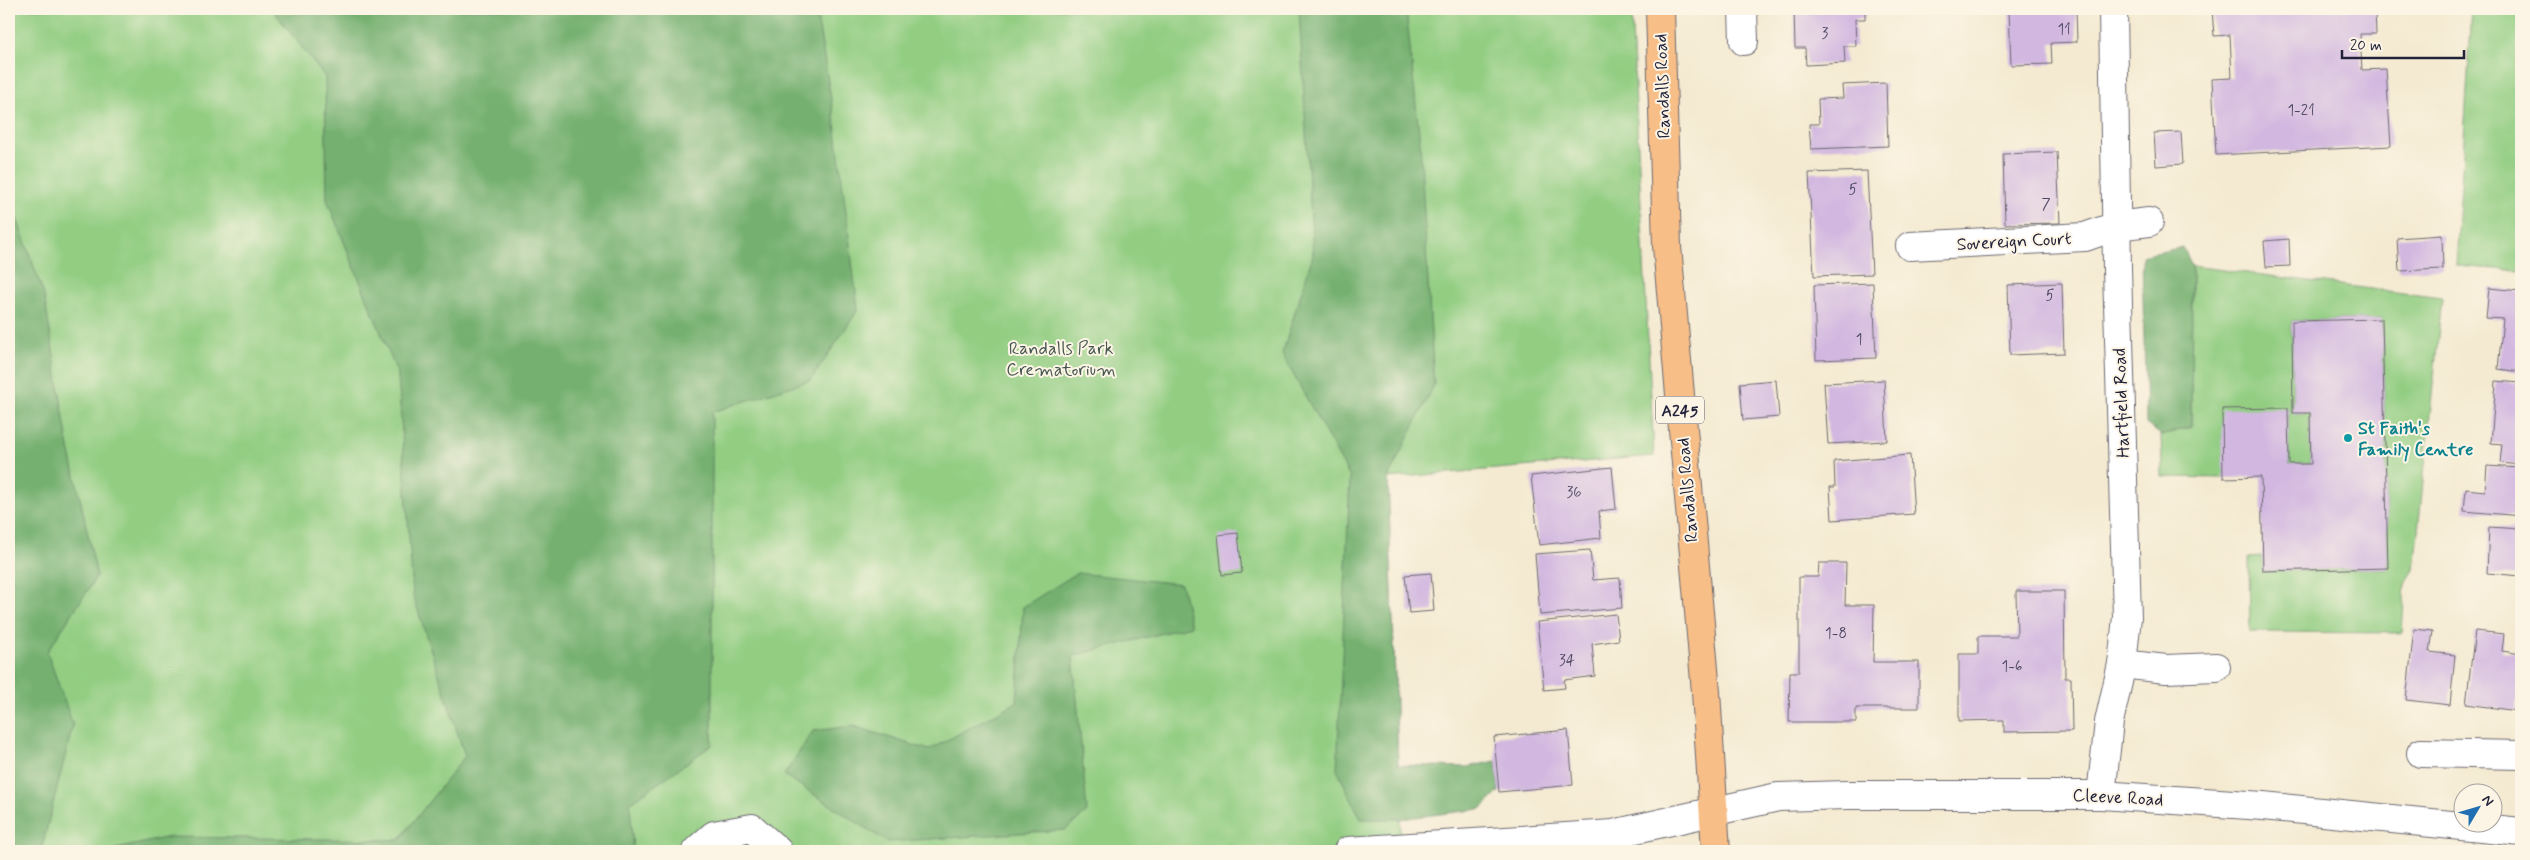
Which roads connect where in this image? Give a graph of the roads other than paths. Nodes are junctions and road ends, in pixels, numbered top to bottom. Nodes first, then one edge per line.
1 (1660, 9) edge
2 (1742, 9) edge
3 (2114, 9) edge
4 (1744, 42) dead end
5 (2149, 222) dead end
6 (2116, 226) junction
7 (1910, 246) dead end
8 (2122, 664) junction
9 (2216, 667) dead end
10 (2421, 753) dead end
11 (2521, 754) edge
12 (2101, 794) junction
13 (1714, 810) junction
14 (2504, 838) edge
15 (696, 851) edge
16 (778, 851) edge
17 (1348, 851) edge
18 (1716, 851) edge

1 - 13 main road, Randalls Road / A245
2 - 4 street
3 - 6 street, Hartfield Road
5 - 6 street, Sovereign Court
6 - 7 street, Sovereign Court
6 - 8 street, Hartfield Road
8 - 9 street
8 - 12 street, Hartfield Road
10 - 11 street
12 - 13 street, Cleeve Road
12 - 14 street, Cleeve Road
13 - 17 street, Cleeve Road
13 - 18 main road, Randalls Road / A245
15 - 16 street

